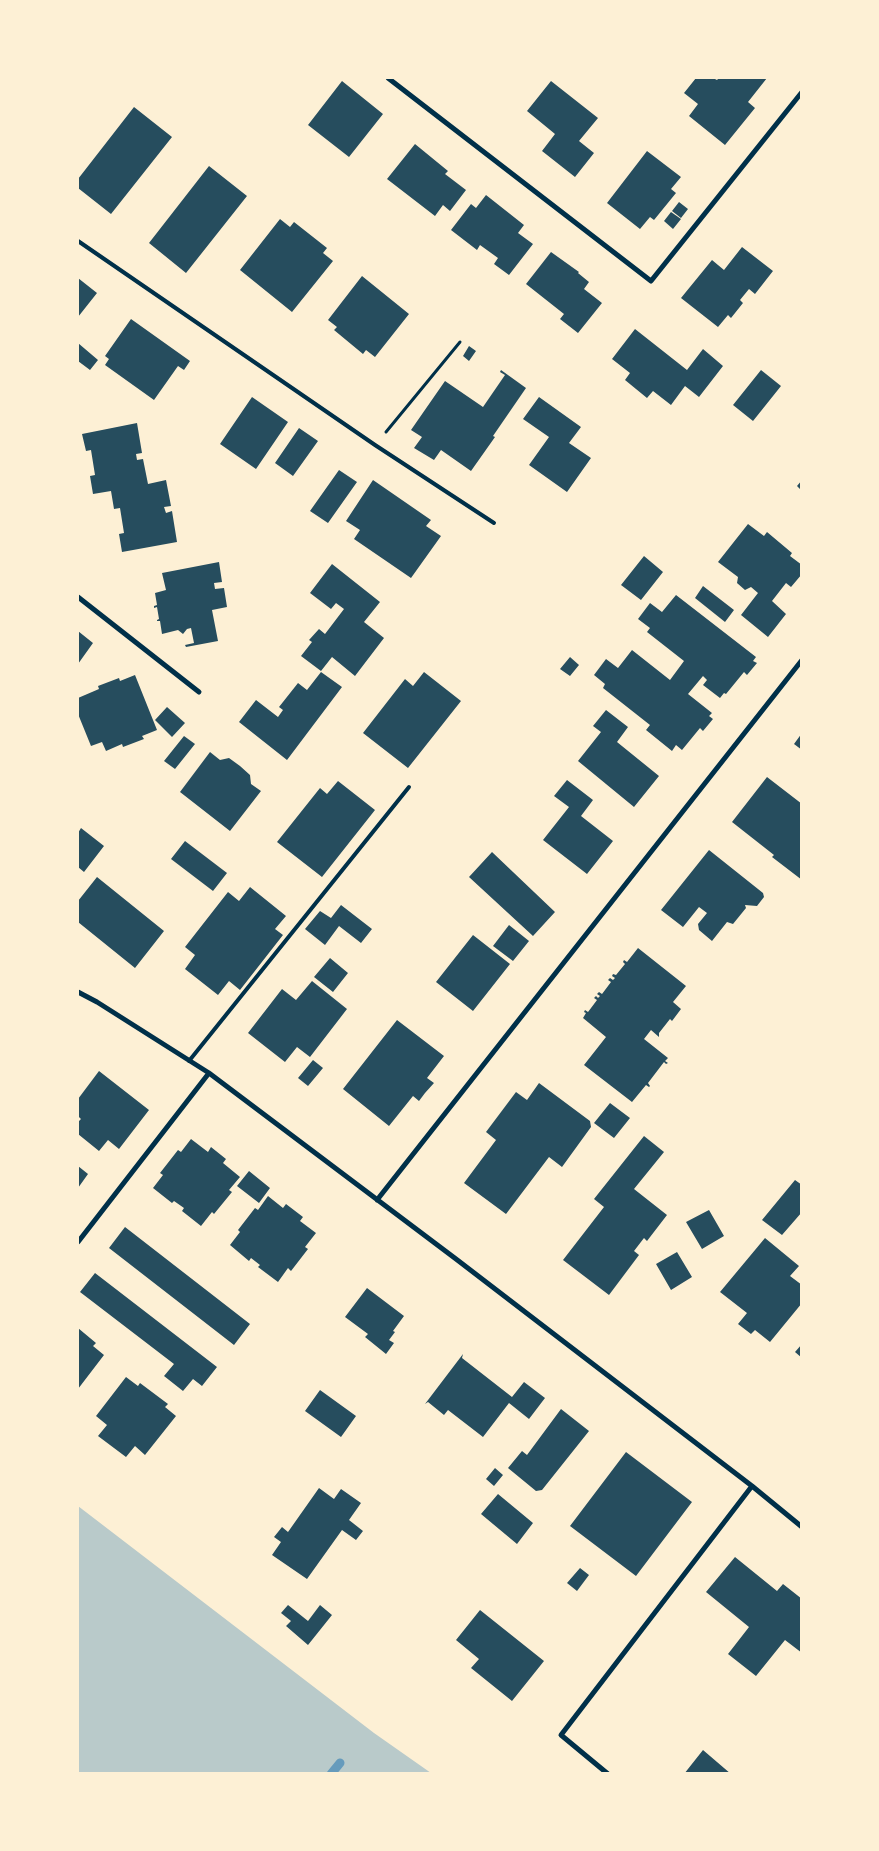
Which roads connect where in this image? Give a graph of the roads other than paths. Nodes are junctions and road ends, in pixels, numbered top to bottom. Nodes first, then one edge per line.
1 (388, 78) edge
2 (802, 92) edge
3 (78, 241) edge
4 (494, 523) dead end
5 (78, 597) edge
6 (802, 660) edge
7 (198, 692) dead end
8 (409, 787) dead end
9 (78, 992) edge
10 (189, 1061) junction
11 (209, 1073) junction
12 (377, 1200) junction
13 (78, 1242) edge
14 (752, 1486) junction
15 (802, 1527) edge
16 (608, 1774) edge

1 - 2 street
3 - 4 lane
5 - 7 street
6 - 12 street
8 - 10 lane
9 - 10 street
10 - 11 street
11 - 12 street
11 - 13 street
12 - 14 street
14 - 15 street
14 - 16 street

